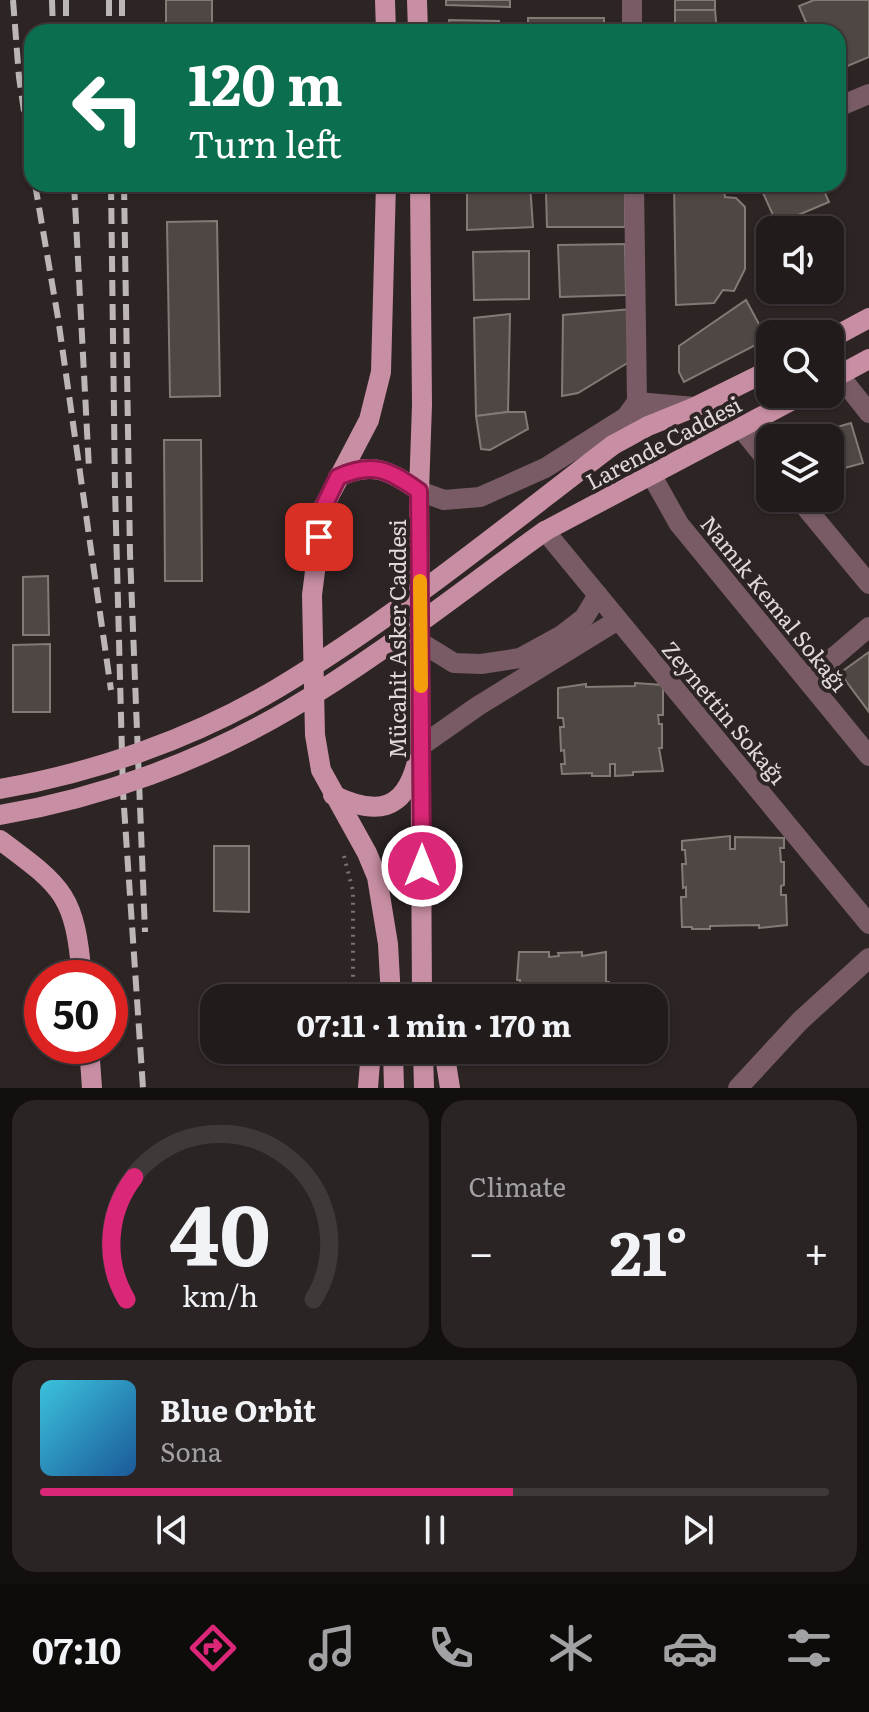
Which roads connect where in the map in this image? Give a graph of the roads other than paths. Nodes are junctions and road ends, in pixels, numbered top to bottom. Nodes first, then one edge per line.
1 (385, 0) edge
2 (417, 0) edge
3 (632, 0) edge
4 (386, 24) edge
5 (418, 24) edge
6 (632, 24) edge
7 (869, 94) edge
8 (846, 104) edge
9 (386, 192) edge
10 (420, 192) edge
11 (634, 192) edge
12 (869, 318) edge
13 (844, 331) edge
14 (869, 359) edge
15 (844, 373) edge
16 (756, 377) edge
17 (844, 388) edge
18 (637, 402) junction
19 (695, 407) junction
20 (778, 408) edge
21 (869, 413) edge
22 (648, 426) junction
23 (741, 428) junction
24 (756, 447) edge
25 (652, 476) junction
26 (338, 477) junction
27 (419, 491) junction
28 (810, 512) edge
29 (545, 531) junction
30 (869, 584) edge
31 (598, 595) junction
32 (618, 620) junction
33 (869, 627) edge
34 (420, 642) junction
35 (807, 680) junction
36 (421, 746) junction
37 (869, 756) edge
38 (0, 789) edge
39 (333, 795) junction
40 (0, 815) edge
41 (0, 840) edge
42 (869, 924) edge
43 (869, 958) edge
44 (80, 960) edge
45 (421, 962) junction
46 (388, 984) edge
47 (422, 984) edge
48 (427, 984) edge
49 (90, 1064) edge
50 (370, 1064) edge
51 (393, 1064) edge
52 (423, 1064) edge
53 (446, 1064) edge
54 (92, 1088) edge
55 (368, 1088) edge
56 (394, 1088) edge
57 (424, 1088) edge
58 (450, 1088) edge
59 (738, 1088) edge

1 - 4 main road
2 - 5 main road
3 - 6 street
7 - 8 street
9 - 26 main road
10 - 27 main road, Mücahit Asker Caddesi
11 - 18 street
12 - 13 main road
14 - 15 main road
16 - 19 main road, Larende Caddesi
17 - 21 street
18 - 19 street
18 - 22 street
18 - 27 street
19 - 22 main road, Larende Caddesi
20 - 23 main road, Larende Caddesi
22 - 38 main road, Larende Caddesi, bridge
23 - 24 street
23 - 25 main road, Larende Caddesi
25 - 29 main road, Larende Caddesi
25 - 35 street, Namık Kemal Sokağı
26 - 27 main road
26 - 39 main road
27 - 34 main road, Mücahit Asker Caddesi
28 - 30 street
29 - 31 street, Zeynettin Sokağı
29 - 40 main road, Larende Caddesi, bridge
31 - 32 street, Zeynettin Sokağı
31 - 34 street
32 - 36 street
32 - 42 street, Zeynettin Sokağı
33 - 35 street
34 - 36 main road, Mücahit Asker Caddesi
35 - 37 street, Namık Kemal Sokağı
36 - 39 main road
36 - 45 main road, Mücahit Asker Caddesi
39 - 46 main road
41 - 44 main road
43 - 59 street
45 - 47 main road, Mücahit Asker Caddesi
45 - 48 main road
49 - 54 main road
50 - 55 main road
51 - 56 main road
52 - 57 main road
53 - 58 main road

